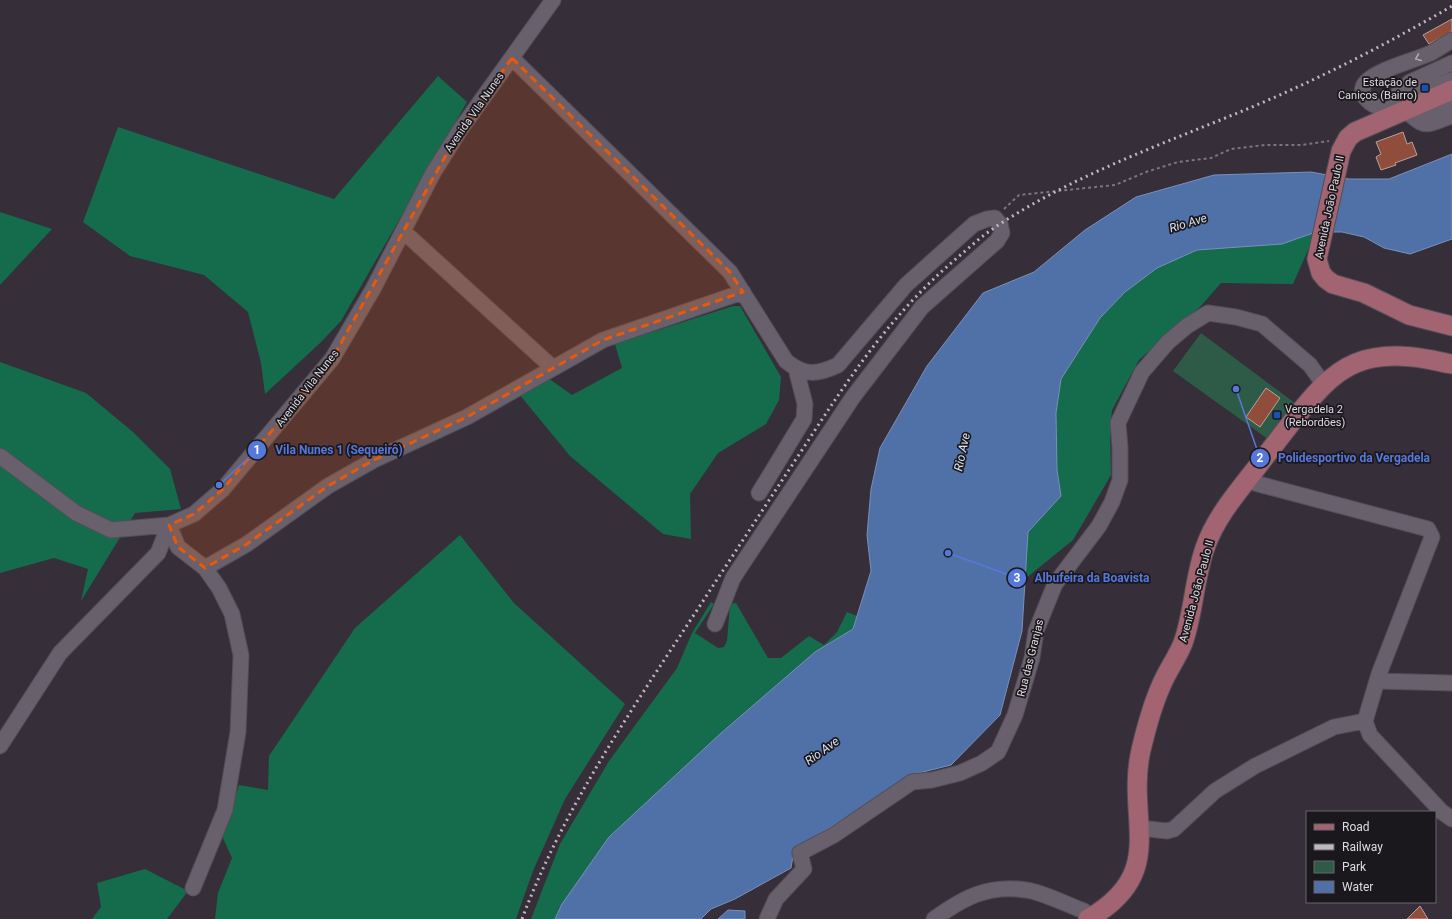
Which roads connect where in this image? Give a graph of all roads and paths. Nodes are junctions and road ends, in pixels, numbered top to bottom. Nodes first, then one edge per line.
1 (553, 0) edge
2 (1452, 40) edge
3 (512, 58) junction
4 (1452, 63) edge
5 (1452, 80) edge
6 (1452, 90) edge
7 (1452, 101) edge
8 (1408, 111) junction
9 (1452, 116) edge
10 (1348, 138) junction
11 (987, 219) junction
12 (403, 231) junction
13 (743, 292) junction
14 (1452, 326) edge
15 (1452, 364) edge
16 (553, 368) junction
17 (796, 370) junction
18 (1324, 385) junction
19 (0, 456) edge
20 (1247, 481) junction
21 (760, 493) dead end
22 (169, 525) junction
23 (205, 568) junction
24 (715, 624) dead end
25 (1377, 681) junction
26 (1452, 683) edge
27 (1365, 721) junction
28 (0, 746) edge
29 (1452, 820) edge
30 (1140, 828) junction
31 (193, 888) dead end
32 (1089, 918) edge
33 (767, 919) edge
34 (934, 919) edge

1 - 3 street, Avenida Vila Nunes
2 -> 4 street
3 - 12 street, Avenida Vila Nunes
3 - 13 street
5 - 8 street
6 - 8 main road
7 - 8 street
8 - 9 street
8 - 10 main road
10 - 11 path
10 - 14 main road, Avenida João Paulo II
11 - 17 street
11 - 24 street
12 - 16 street
12 - 22 street, Avenida Vila Nunes
13 - 16 street
13 - 17 street
15 - 18 main road, Avenida João Paulo II
16 - 23 street
17 - 21 street
18 - 20 main road, Avenida João Paulo II
18 - 33 street, Rua das Granjas
19 - 22 street, Avenida Vila Nunes
20 - 25 street
20 - 30 main road, Avenida João Paulo II
22 - 23 street
22 - 28 street
23 - 31 street
25 - 26 street
25 - 27 street
27 - 29 street
27 - 30 street
30 - 32 main road, Avenida João Paulo II
32 - 34 street

